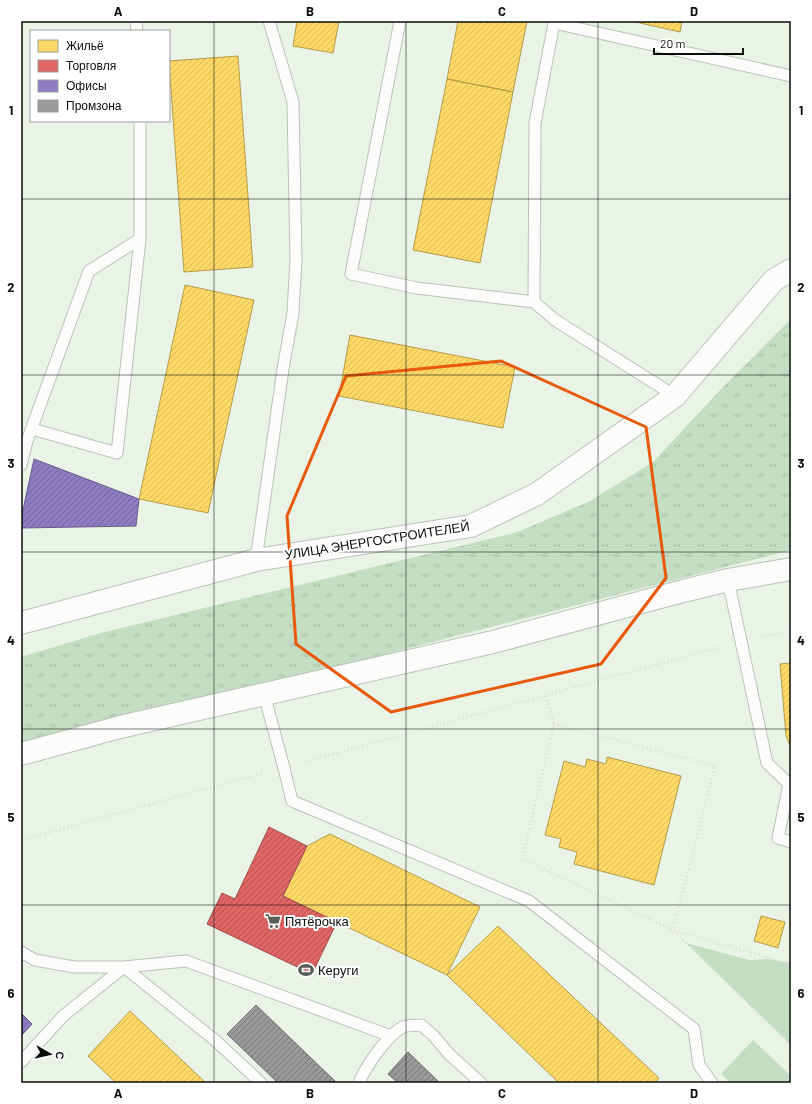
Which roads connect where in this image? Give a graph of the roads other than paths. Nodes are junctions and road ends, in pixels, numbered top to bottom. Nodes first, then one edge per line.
1 (269, 21) edge
2 (400, 21) edge
3 (791, 76) edge
4 (140, 122) edge
5 (140, 239) junction
6 (791, 270) edge
7 (534, 302) junction
8 (675, 396) junction
9 (32, 429) junction
10 (21, 465) edge
11 (256, 560) junction
12 (791, 569) edge
13 (728, 580) junction
14 (21, 623) edge
15 (264, 694) junction
16 (21, 754) edge
17 (790, 784) edge
18 (791, 842) edge
19 (21, 952) edge
20 (124, 967) junction
21 (390, 1036) junction
22 (21, 1062) edge
23 (261, 1083) edge
24 (361, 1083) edge
25 (481, 1083) edge
26 (712, 1083) edge

1 - 11 lane
2 - 7 lane
3 - 7 lane
4 - 5 lane
5 - 9 lane
5 - 9 lane
6 - 8 street, УЛИЦА ЭНЕРГОСТРОИТЕЛЕЙ
7 - 8 lane
8 - 11 street, УЛИЦА ЭНЕРГОСТРОИТЕЛЕЙ
9 - 10 lane
11 - 14 street, УЛИЦА ЭНЕРГОСТРОИТЕЛЕЙ
12 - 13 street
13 - 15 street
13 - 17 lane
15 - 16 street
15 - 26 lane
17 - 18 lane
19 - 20 lane
20 - 21 lane
20 - 22 lane
20 - 23 lane
21 - 24 lane
21 - 25 lane

